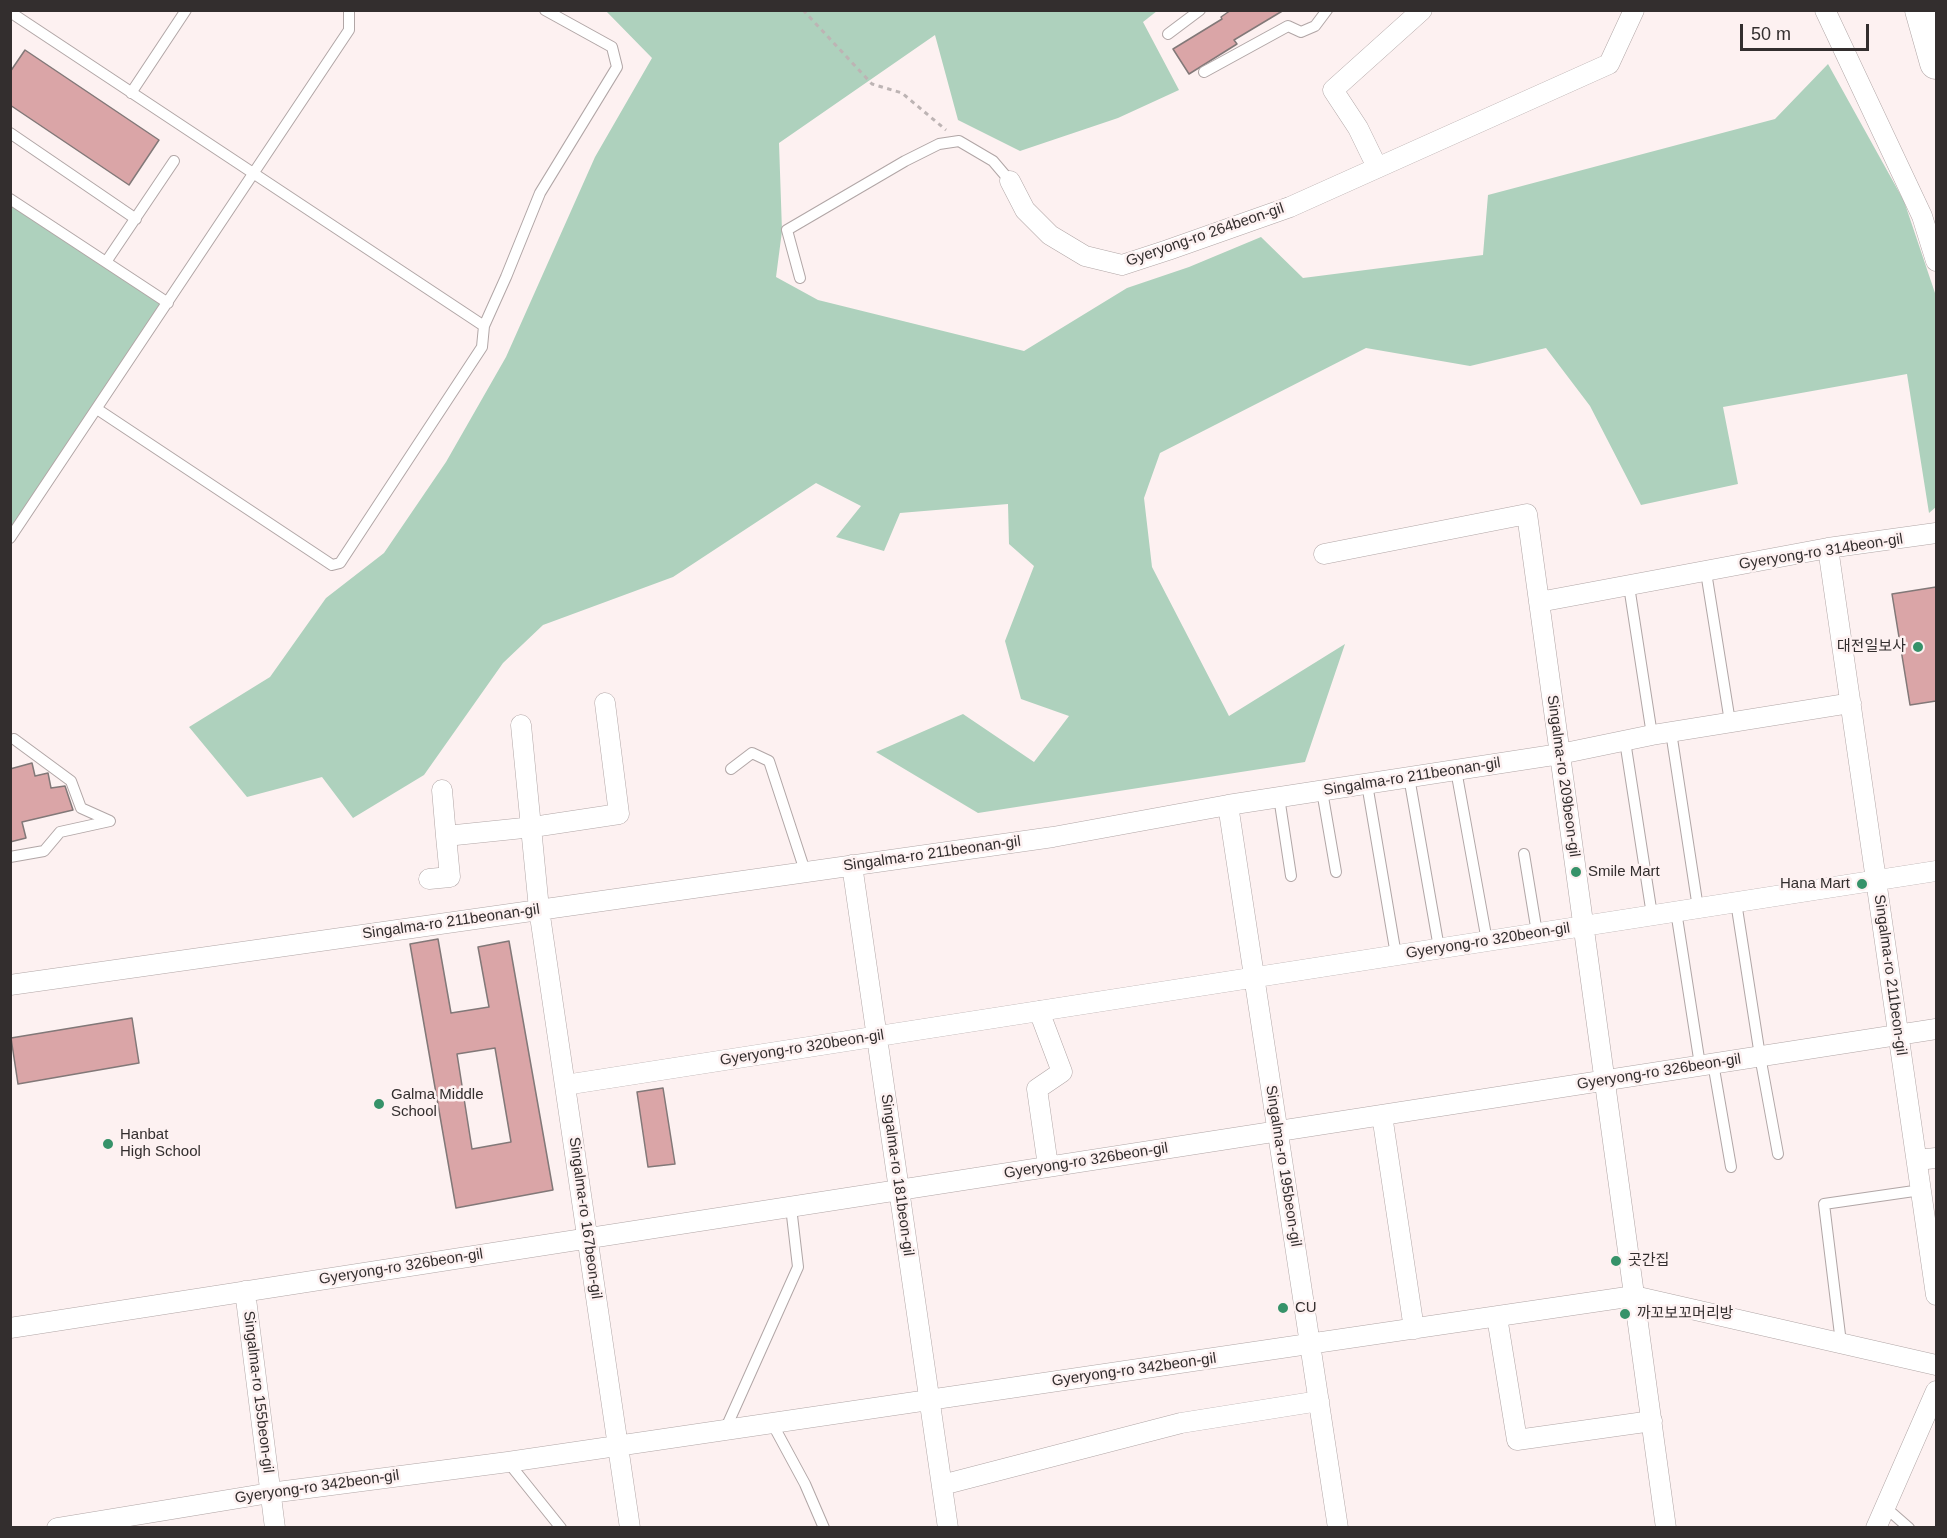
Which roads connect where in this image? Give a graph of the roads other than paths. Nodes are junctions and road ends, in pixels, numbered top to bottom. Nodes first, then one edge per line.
1 (186, 10) edge
2 (349, 10) edge
3 (544, 10) edge
4 (1200, 10) edge
5 (1327, 10) edge
6 (1422, 10) edge
7 (1634, 10) edge
8 (1825, 10) edge
9 (1921, 10) edge
10 (10, 12) edge
11 (1168, 34) dead end
12 (1936, 63) edge
13 (1204, 72) dead end
14 (131, 93) junction
15 (10, 133) edge
16 (174, 161) dead end
17 (1377, 167) junction
18 (253, 174) junction
19 (1010, 181) joint
20 (10, 199) edge
21 (136, 219) junction
22 (1936, 261) edge
23 (106, 262) junction
24 (800, 278) dead end
25 (168, 303) junction
26 (484, 326) junction
27 (97, 409) junction
28 (1936, 533) edge
29 (10, 538) edge
30 (1828, 548) junction
31 (1323, 554) dead end
32 (1706, 572) junction
33 (1629, 586) junction
34 (1539, 602) junction
35 (605, 703) dead end
36 (1851, 703) junction
37 (1730, 722) junction
38 (521, 725) dead end
39 (1661, 734) junction
40 (14, 739) dead end
41 (1625, 741) junction
42 (1560, 754) junction
43 (731, 769) dead end
44 (1456, 770) junction
45 (1409, 777) junction
46 (1367, 784) junction
47 (442, 790) dead end
48 (1322, 791) junction
49 (1279, 797) junction
50 (1228, 805) junction
51 (533, 827) junction
52 (446, 836) junction
53 (1524, 854) dead end
54 (10, 857) edge
55 (852, 865) junction
56 (805, 871) junction
57 (1936, 871) edge
58 (1336, 872) dead end
59 (1291, 876) dead end
60 (429, 879) dead end
61 (1876, 880) junction
62 (1736, 902) junction
63 (1698, 908) junction
64 (540, 909) junction
65 (1676, 911) junction
66 (1652, 915) junction
67 (1583, 926) junction
68 (1537, 933) junction
69 (1487, 941) junction
70 (1439, 948) junction
71 (1396, 955) junction
72 (1254, 977) junction
73 (10, 985) edge
74 (1040, 1011) junction
75 (1936, 1029) edge
76 (1899, 1034) junction
77 (877, 1036) junction
78 (1760, 1056) junction
79 (1706, 1064) junction
80 (1605, 1080) junction
81 (566, 1085) junction
82 (1382, 1115) junction
83 (1278, 1131) junction
84 (1778, 1154) dead end
85 (1927, 1159) edge
86 (1048, 1166) junction
87 (1731, 1167) dead end
88 (899, 1190) junction
89 (1921, 1190) junction
90 (791, 1206) junction
91 (588, 1238) junction
92 (245, 1292) junction
93 (1936, 1295) edge
94 (1634, 1296) junction
95 (1497, 1317) junction
96 (10, 1328) edge
97 (1414, 1329) junction
98 (1841, 1343) junction
99 (1310, 1344) junction
100 (1936, 1365) edge
101 (1936, 1391) edge
102 (930, 1400) junction
103 (1318, 1401) junction
104 (1652, 1421) junction
105 (772, 1423) junction
106 (725, 1430) junction
107 (618, 1445) junction
108 (508, 1462) junction
109 (942, 1485) junction
110 (270, 1492) junction
111 (1885, 1507) junction
112 (128, 1522) edge
113 (57, 1527) edge
114 (275, 1527) edge
115 (561, 1527) edge
116 (630, 1527) edge
117 (824, 1527) edge
118 (948, 1527) edge
119 (1338, 1527) edge
120 (1666, 1527) edge
121 (1876, 1527) edge
122 (1909, 1527) edge

1 - 14 lane
2 - 18 lane
3 - 26 lane
4 - 11 lane
5 - 13 lane
6 - 17 street
7 - 17 street, Gyeryong-ro 264beon-gil
8 - 22 street
9 - 12 main road
10 - 14 lane
14 - 18 lane
15 - 21 lane
16 - 21 lane
17 - 19 street, Gyeryong-ro 264beon-gil
18 - 25 lane
18 - 26 lane
19 - 24 lane, Gyeryong-ro 264beon-gil
20 - 23 lane
21 - 23 lane
23 - 25 lane
25 - 27 lane
26 - 27 lane
27 - 29 lane
28 - 30 street, Gyeryong-ro 314beon-gil
30 - 32 street, Gyeryong-ro 314beon-gil
30 - 36 street, Singalma-ro 211beon-gil
31 - 34 street, Singalma-ro 209beon-gil
32 - 33 street, Gyeryong-ro 314beon-gil
32 - 37 lane
33 - 34 street, Gyeryong-ro 314beon-gil
33 - 39 lane
34 - 42 street, Singalma-ro 209beon-gil
35 - 51 street
36 - 37 street, Singalma-ro 211beonan-gil
36 - 61 street, Singalma-ro 211beon-gil
37 - 39 street, Singalma-ro 211beonan-gil
38 - 51 street, Singalma-ro 167beon-gil
39 - 41 street, Singalma-ro 211beonan-gil
39 - 63 lane
40 - 54 lane
41 - 42 street, Singalma-ro 211beonan-gil
41 - 66 lane
42 - 44 street, Singalma-ro 211beonan-gil
42 - 67 street, Singalma-ro 209beon-gil
43 - 56 lane
44 - 45 street, Singalma-ro 211beonan-gil
44 - 69 lane
45 - 46 street, Singalma-ro 211beonan-gil
45 - 70 lane
46 - 48 street, Singalma-ro 211beonan-gil
46 - 71 lane
47 - 52 street
48 - 49 street, Singalma-ro 211beonan-gil
48 - 58 lane
49 - 50 street, Singalma-ro 211beonan-gil
49 - 59 lane
50 - 55 street, Singalma-ro 211beonan-gil
50 - 72 street, Singalma-ro 195beon-gil
51 - 52 street
51 - 64 street, Singalma-ro 167beon-gil
52 - 60 street
53 - 68 lane
55 - 56 street, Singalma-ro 211beonan-gil
55 - 77 street, Singalma-ro 181beon-gil
56 - 64 street, Singalma-ro 211beonan-gil
57 - 61 street, Gyeryong-ro 320beon-gil
61 - 62 street, Gyeryong-ro 320beon-gil
61 - 76 street, Singalma-ro 211beon-gil
62 - 63 street, Gyeryong-ro 320beon-gil
62 - 78 lane
63 - 65 street, Gyeryong-ro 320beon-gil
64 - 73 street, Singalma-ro 211beonan-gil
64 - 81 street, Singalma-ro 167beon-gil
65 - 66 street, Gyeryong-ro 320beon-gil
65 - 79 lane
66 - 67 street, Gyeryong-ro 320beon-gil
67 - 68 street, Gyeryong-ro 320beon-gil
67 - 80 street, Singalma-ro 209beon-gil
68 - 69 street, Gyeryong-ro 320beon-gil
69 - 70 street, Gyeryong-ro 320beon-gil
70 - 71 street, Gyeryong-ro 320beon-gil
71 - 72 street, Gyeryong-ro 320beon-gil
72 - 74 street, Gyeryong-ro 320beon-gil
72 - 83 street, Singalma-ro 195beon-gil
74 - 77 street, Gyeryong-ro 320beon-gil
74 - 86 street
75 - 76 street, Gyeryong-ro 326beon-gil
76 - 78 street, Gyeryong-ro 326beon-gil
76 - 85 street, Singalma-ro 211beon-gil
77 - 81 street, Gyeryong-ro 320beon-gil
77 - 88 street, Singalma-ro 181beon-gil
78 - 79 street, Gyeryong-ro 326beon-gil
78 - 84 lane
79 - 80 street, Gyeryong-ro 326beon-gil
79 - 87 lane
80 - 82 street, Gyeryong-ro 326beon-gil
80 - 94 street, Singalma-ro 209beon-gil
81 - 91 street, Singalma-ro 167beon-gil
82 - 83 street, Gyeryong-ro 326beon-gil
82 - 97 street
83 - 86 street, Gyeryong-ro 326beon-gil
83 - 99 street, Singalma-ro 195beon-gil
85 - 89 street, Singalma-ro 211beon-gil
86 - 88 street, Gyeryong-ro 326beon-gil
88 - 90 street, Gyeryong-ro 326beon-gil
88 - 102 street, Singalma-ro 181beon-gil
89 - 93 street, Singalma-ro 211beon-gil
89 - 98 lane
90 - 91 street, Gyeryong-ro 326beon-gil
90 - 106 lane
91 - 92 street, Gyeryong-ro 326beon-gil
91 - 107 street, Singalma-ro 167beon-gil
92 - 96 street, Gyeryong-ro 326beon-gil
92 - 110 street, Singalma-ro 155beon-gil
94 - 95 street, Gyeryong-ro 342beon-gil
94 - 98 street, Gyeryong-ro 342beon-gil
94 - 104 street, Singalma-ro 209beon-gil
95 - 97 street, Gyeryong-ro 342beon-gil
95 - 104 street
97 - 99 street, Gyeryong-ro 342beon-gil
98 - 100 street, Gyeryong-ro 342beon-gil
99 - 102 street, Gyeryong-ro 342beon-gil
99 - 103 street, Singalma-ro 195beon-gil
101 - 111 street
102 - 105 street, Gyeryong-ro 342beon-gil
102 - 109 street, Singalma-ro 181beon-gil
103 - 109 street
103 - 119 street, Singalma-ro 195beon-gil
104 - 120 street, Singalma-ro 209beon-gil
105 - 106 street, Gyeryong-ro 342beon-gil
105 - 117 lane
106 - 107 street, Gyeryong-ro 342beon-gil
107 - 108 street, Gyeryong-ro 342beon-gil
107 - 116 street, Singalma-ro 167beon-gil
108 - 110 street, Gyeryong-ro 342beon-gil
108 - 115 lane
109 - 118 street, Singalma-ro 181beon-gil
110 - 112 street, Gyeryong-ro 342beon-gil
110 - 114 street, Singalma-ro 155beon-gil
111 - 121 street
111 - 122 lane
112 - 113 street, Gyeryong-ro 342beon-gil

